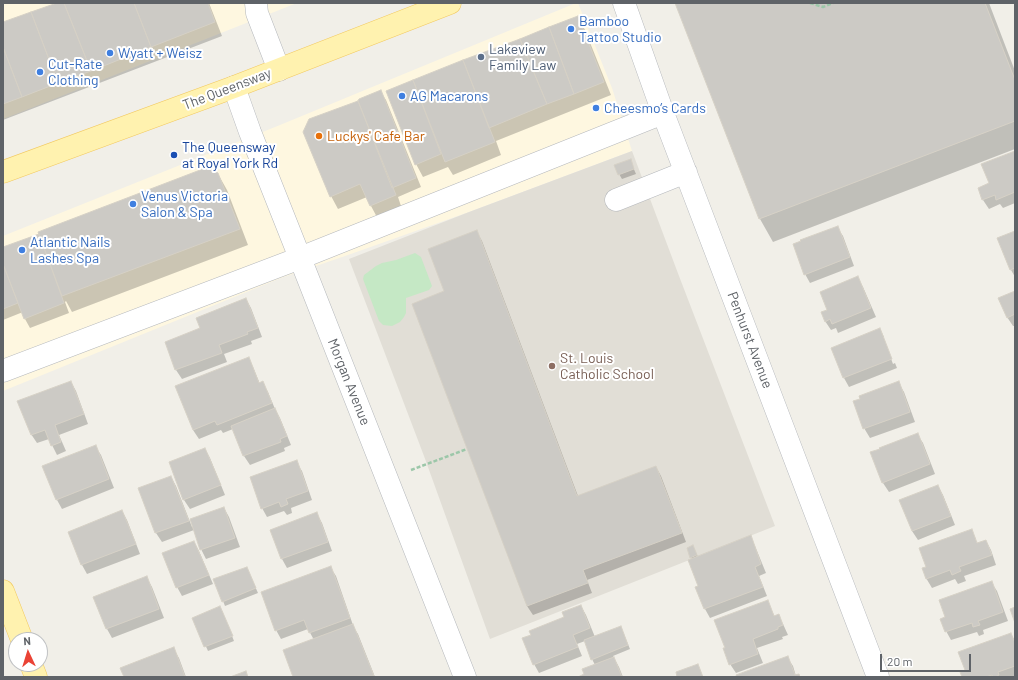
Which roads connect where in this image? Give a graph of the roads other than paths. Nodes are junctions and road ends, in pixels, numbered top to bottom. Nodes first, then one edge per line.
1 (256, 3) edge
2 (450, 3) edge
3 (624, 3) edge
4 (279, 70) junction
5 (234, 87) junction
6 (663, 113) junction
7 (3, 172) edge
8 (686, 172) junction
9 (616, 200) dead end
10 (300, 258) junction
11 (3, 371) edge
12 (3, 591) edge
13 (19, 632) edge
14 (465, 677) edge
15 (878, 677) edge

1 - 4 street
2 - 4 main road, The Queensway
3 - 6 street, Penhurst Avenue
4 - 5 main road, The Queensway
5 - 7 main road, The Queensway
5 - 10 street, Morgan Avenue
6 - 8 street, Penhurst Avenue
6 - 10 street
8 - 9 street
8 - 15 street, Penhurst Avenue
10 - 11 street
10 - 14 street, Morgan Avenue
12 - 13 main road

